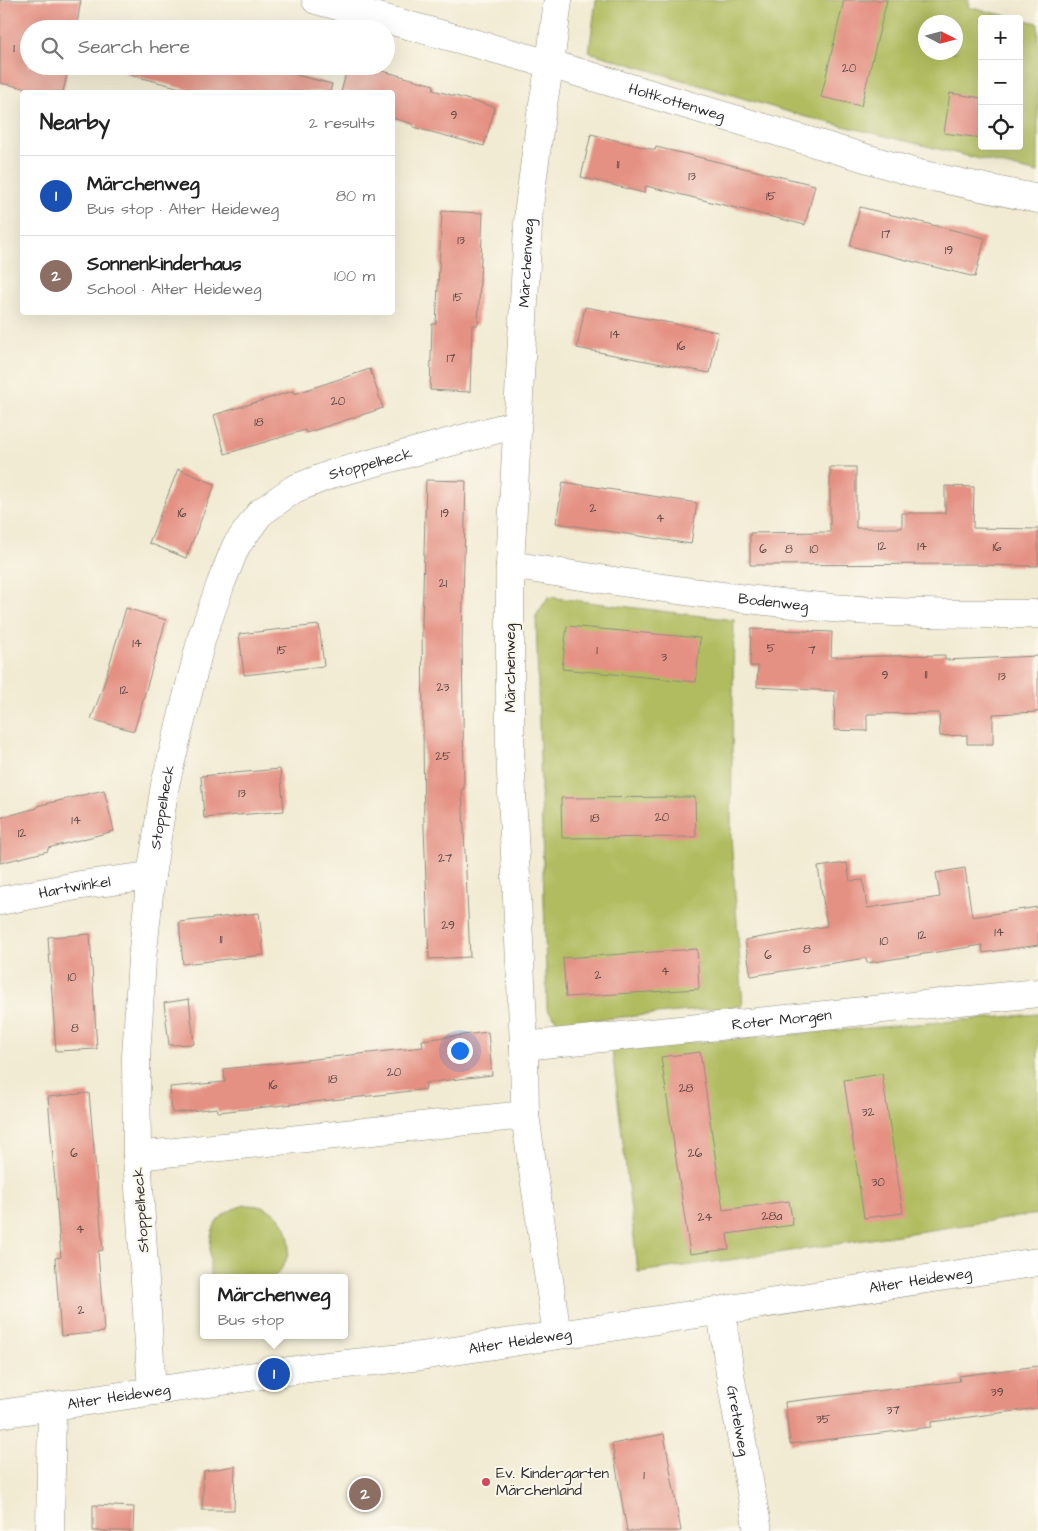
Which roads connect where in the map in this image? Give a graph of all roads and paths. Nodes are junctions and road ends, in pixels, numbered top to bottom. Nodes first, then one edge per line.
1 (316, 0) edge
2 (558, 0) edge
3 (389, 20) edge
4 (395, 22) edge
5 (550, 64) junction
6 (1038, 199) edge
7 (517, 424) junction
8 (510, 565) junction
9 (1038, 614) edge
10 (151, 876) junction
11 (0, 901) edge
12 (1038, 993) edge
13 (524, 1046) junction
14 (525, 1115) junction
15 (137, 1156) junction
16 (1038, 1262) edge
17 (721, 1311) junction
18 (557, 1336) junction
19 (152, 1391) junction
20 (52, 1406) junction
21 (0, 1414) edge
22 (50, 1531) edge
23 (758, 1531) edge

1 - 3 street, Holtkottenweg
2 - 5 street, Märchenweg
4 - 5 street, Holtkottenweg
5 - 6 street, Holtkottenweg
5 - 7 street, Märchenweg
7 - 8 street, Märchenweg
7 - 10 street, Stoppelheck
8 - 9 street, Bodenweg
8 - 13 street, Märchenweg
10 - 11 street, Hartwinkel
10 - 15 street, Stoppelheck
12 - 13 street, Roter Morgen
13 - 14 street, Märchenweg
14 - 15 street
14 - 18 street, Märchenweg
15 - 19 street, Stoppelheck
16 - 17 street, Alter Heideweg
17 - 18 street, Alter Heideweg
17 - 23 street, Gretelweg
18 - 19 street, Alter Heideweg
19 - 20 street, Alter Heideweg
20 - 21 street, Alter Heideweg
20 - 22 street

